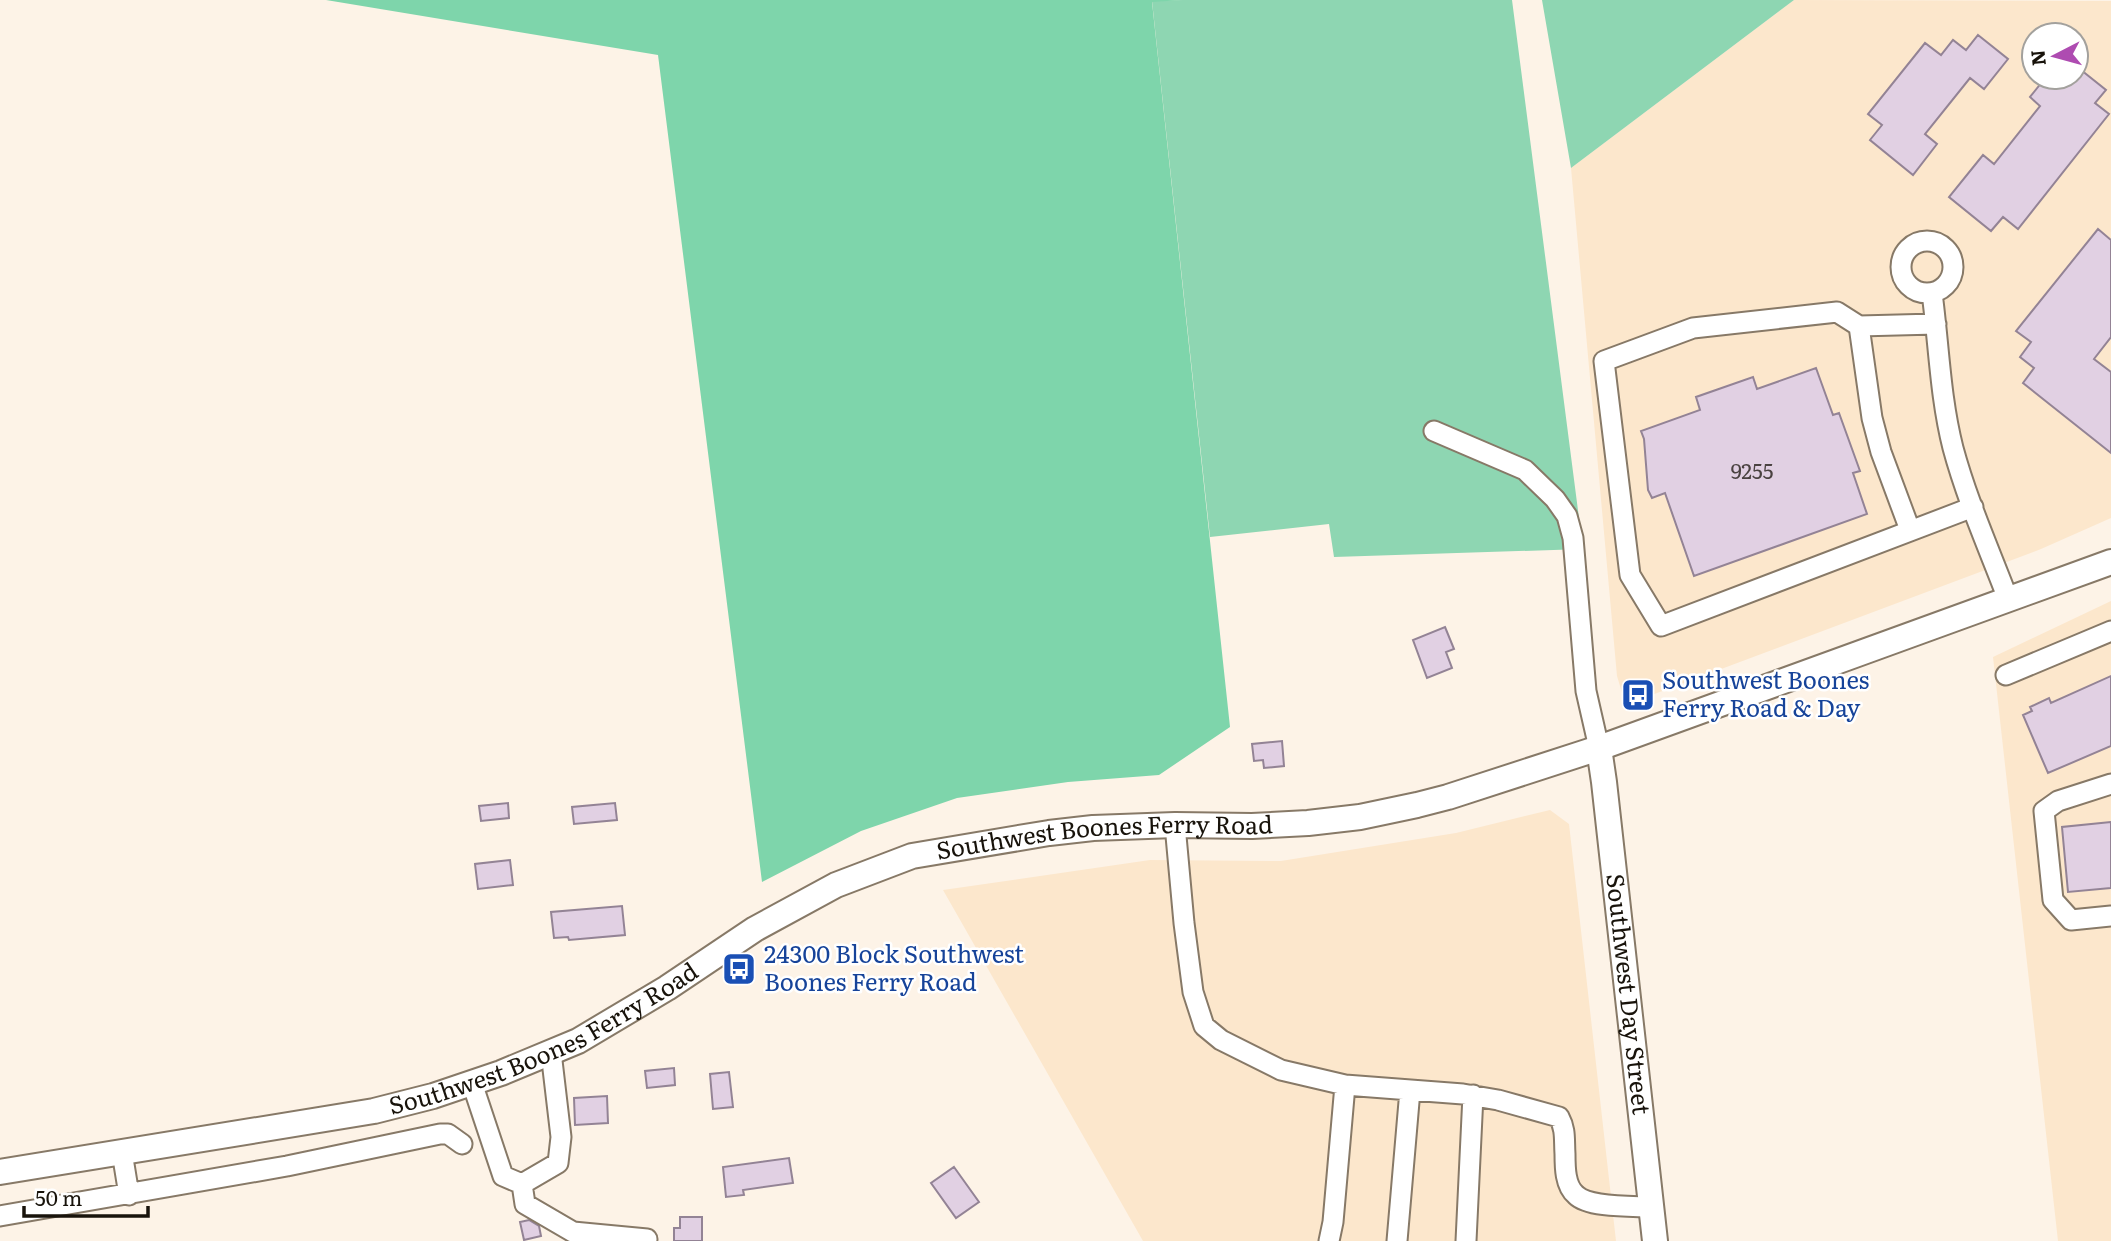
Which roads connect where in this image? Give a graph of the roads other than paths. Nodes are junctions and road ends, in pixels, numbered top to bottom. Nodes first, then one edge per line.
1 (1932, 293) dead end
2 (1936, 324) junction
3 (1859, 326) junction
4 (1434, 431) dead end
5 (1973, 507) junction
6 (1910, 530) junction
7 (2111, 562) edge
8 (2008, 599) junction
9 (2111, 631) edge
10 (2006, 675) dead end
11 (1599, 748) junction
12 (2111, 783) edge
13 (1175, 825) junction
14 (2111, 916) edge
15 (551, 1052) junction
16 (472, 1083) junction
17 (1345, 1085) junction
18 (1410, 1090) junction
19 (1473, 1095) junction
20 (462, 1144) dead end
21 (122, 1152) junction
22 (0, 1172) edge
23 (522, 1184) junction
24 (129, 1195) junction
25 (1651, 1207) junction
26 (0, 1216) edge
27 (647, 1239) dead end
28 (1329, 1241) edge
29 (1397, 1241) edge
30 (1466, 1241) edge
31 (1655, 1241) edge

1 - 2 street
2 - 3 street
2 - 5 street
3 - 6 street
3 - 6 street
4 - 11 street
5 - 6 street
5 - 8 street
7 - 8 main road, Southwest Boones Ferry Road
8 - 11 main road, Southwest Boones Ferry Road
9 - 10 street
11 - 13 main road, Southwest Boones Ferry Road
11 - 25 main road, Southwest Day Street
12 - 14 street
13 - 15 main road, Southwest Boones Ferry Road
13 - 17 street
15 - 16 main road, Southwest Boones Ferry Road
15 - 23 street
16 - 21 main road, Southwest Boones Ferry Road
16 - 23 street
17 - 18 street
17 - 28 street
18 - 19 street
18 - 29 street
19 - 25 street
19 - 30 street
20 - 24 street, Southwest Boones Ferry Road
21 - 22 main road, Southwest Boones Ferry Road
21 - 24 street
23 - 27 street
24 - 26 street, Southwest Boones Ferry Road
25 - 31 main road, Southwest Day Street

